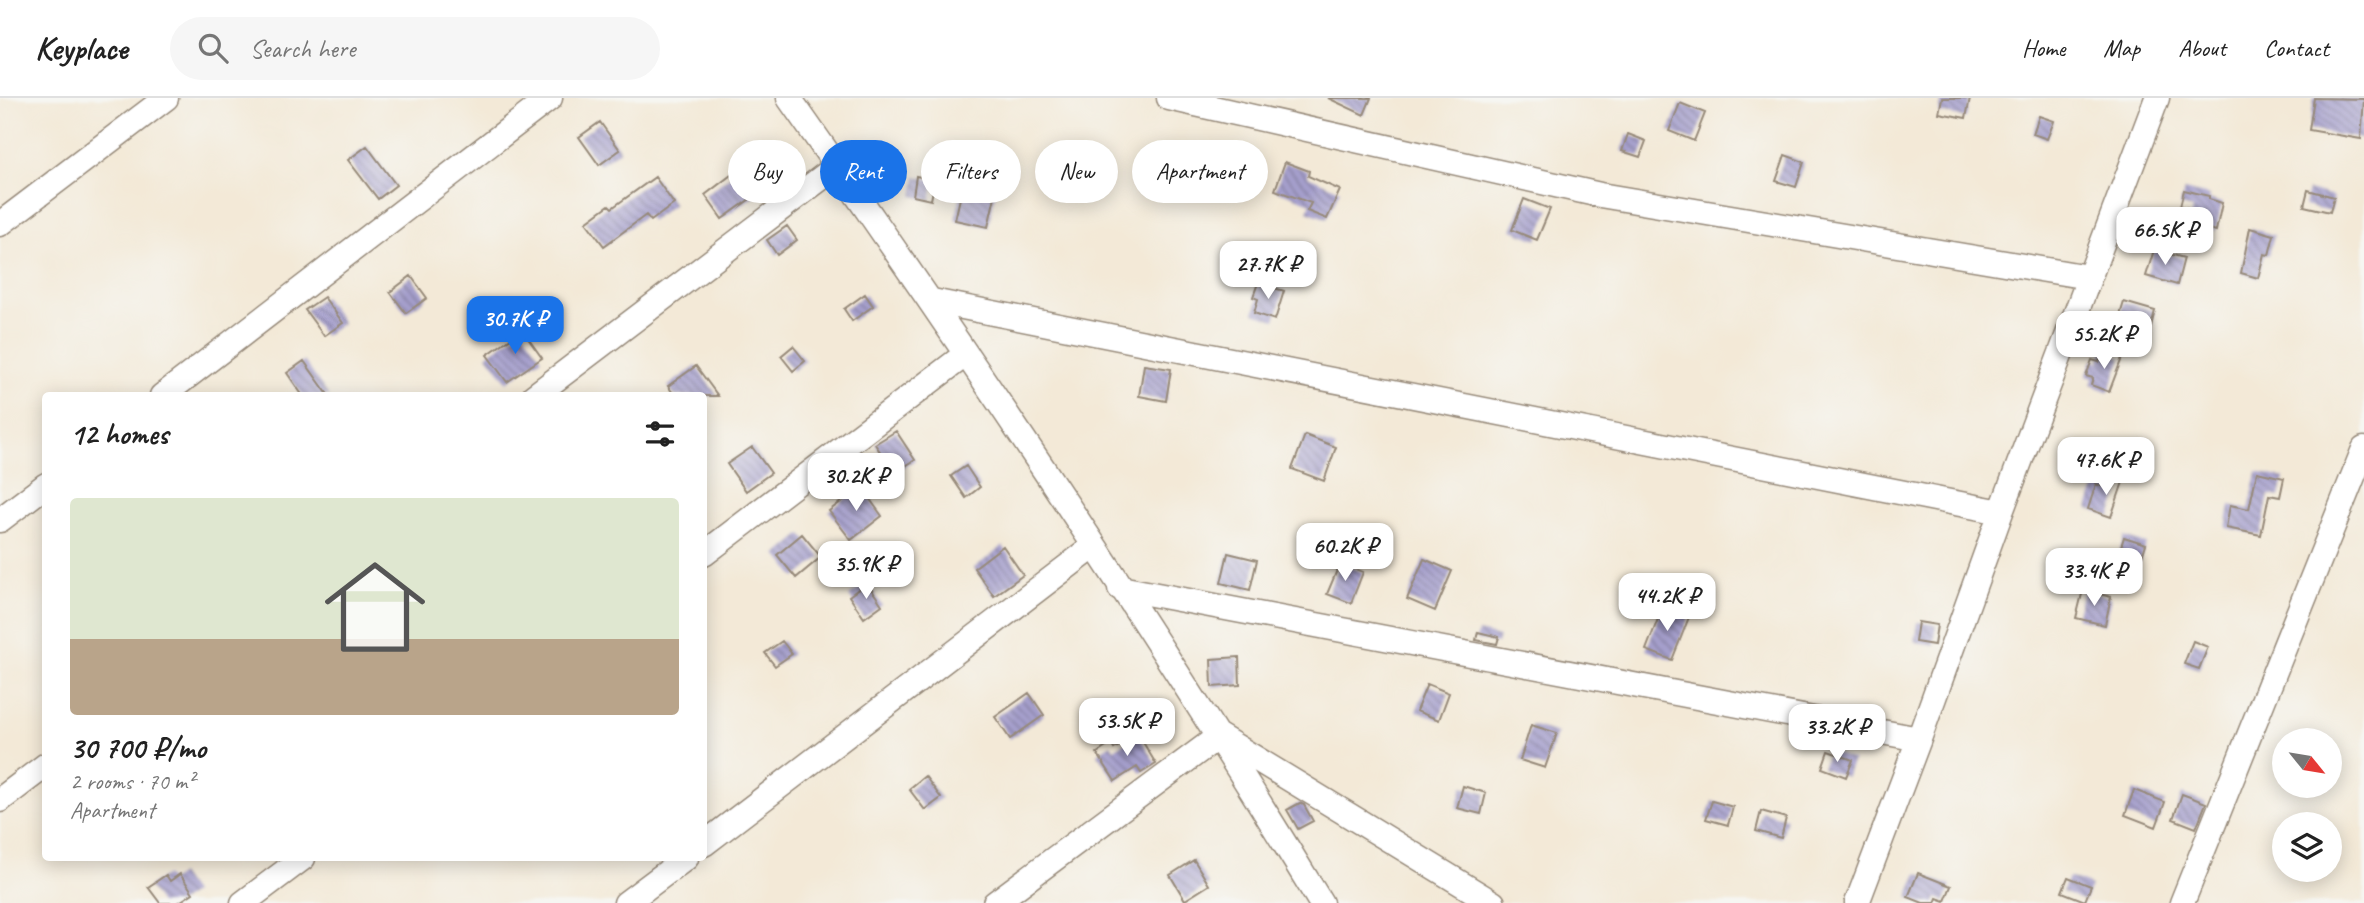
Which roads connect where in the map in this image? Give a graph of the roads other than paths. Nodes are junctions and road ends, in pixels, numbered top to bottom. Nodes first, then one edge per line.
1 (166, 98) edge
2 (550, 98) edge
3 (789, 98) edge
4 (1169, 98) edge
5 (2157, 98) edge
6 (820, 142) edge
7 (820, 179) edge
8 (863, 203) edge
9 (0, 224) edge
10 (2088, 277) junction
11 (932, 301) junction
12 (967, 354) junction
13 (167, 392) edge
14 (539, 392) edge
15 (2364, 449) edge
16 (42, 488) edge
17 (2001, 512) junction
18 (0, 520) edge
19 (1093, 547) junction
20 (707, 552) edge
21 (1120, 588) junction
22 (1219, 736) junction
23 (1919, 739) junction
24 (42, 768) edge
25 (0, 800) edge
26 (707, 842) edge
27 (299, 861) edge
28 (682, 861) edge
29 (243, 903) edge
30 (626, 903) edge
31 (995, 903) edge
32 (1321, 903) edge
33 (1493, 903) edge
34 (1857, 903) edge
35 (2182, 903) edge

1 - 9 street
2 - 13 street
3 - 6 street
4 - 10 street
5 - 10 street
7 - 14 street
8 - 11 street
10 - 17 street
11 - 12 street
11 - 17 street
12 - 19 street
12 - 20 street
15 - 35 street
16 - 18 street
17 - 23 street
19 - 21 street
19 - 26 street
21 - 22 street
21 - 23 street
22 - 31 street
22 - 32 street
22 - 33 street
23 - 34 street
24 - 25 street
27 - 29 street
28 - 30 street

